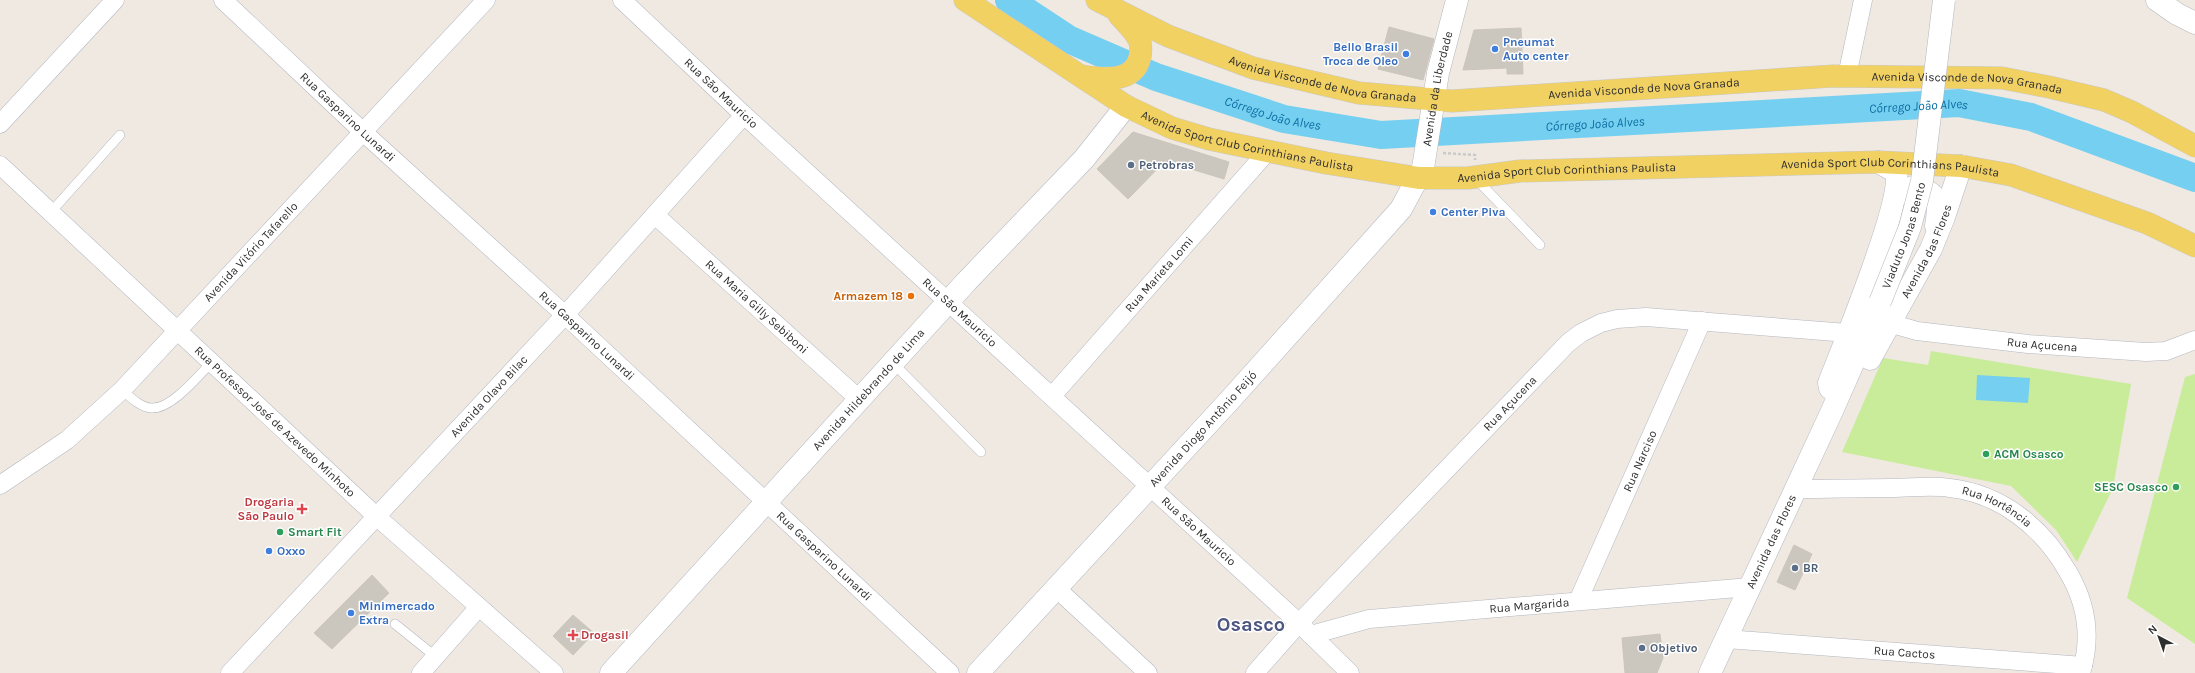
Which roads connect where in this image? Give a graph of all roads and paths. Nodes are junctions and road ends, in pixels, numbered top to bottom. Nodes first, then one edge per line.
1 (115, 0) edge
2 (222, 0) edge
3 (486, 0) edge
4 (622, 0) edge
5 (965, 0) edge
6 (1097, 0) edge
7 (1457, 0) edge
8 (1863, 0) edge
9 (1944, 0) edge
10 (2157, 0) edge
11 (1123, 19) junction
12 (2195, 23) edge
13 (1847, 76) junction
14 (1090, 78) junction
15 (1434, 100) junction
16 (1126, 106) junction
17 (744, 115) junction
18 (0, 124) edge
19 (363, 132) junction
20 (120, 135) dead end
21 (2195, 146) edge
22 (1267, 152) junction
23 (1878, 162) junction
24 (0, 165) edge
25 (1961, 166) junction
26 (1421, 173) junction
27 (1474, 177) junction
28 (51, 212) junction
29 (1892, 212) junction
30 (655, 215) junction
31 (1540, 245) dead end
32 (2195, 246) edge
33 (1931, 249) junction
34 (949, 302) junction
35 (1880, 302) joint
36 (565, 315) junction
37 (1702, 321) junction
38 (1889, 323) junction
39 (179, 331) junction
40 (1848, 333) junction
41 (2195, 340) edge
42 (212, 362) junction
43 (893, 363) junction
44 (122, 390) junction
45 (1052, 396) junction
46 (859, 399) junction
47 (1832, 411) junction
48 (981, 452) dead end
49 (0, 485) edge
50 (1149, 486) junction
51 (1796, 489) junction
52 (765, 502) junction
53 (376, 516) junction
54 (1750, 587) junction
55 (1056, 588) junction
56 (1578, 601) junction
57 (479, 607) junction
58 (395, 624) dead end
59 (1305, 629) junction
60 (1726, 639) junction
61 (436, 657) junction
62 (2082, 669) edge
63 (230, 673) edge
64 (421, 673) edge
65 (554, 673) edge
66 (611, 673) edge
67 (950, 673) edge
68 (978, 673) edge
69 (1148, 673) edge
70 (1255, 673) edge
71 (1350, 673) edge
72 (1710, 673) edge

1 - 18 street
2 - 19 street, Rua Gasparino Lunardi
3 - 19 street, Avenida Vitório Tafarello
4 - 17 street, Rua São Mauricio
5 - 14 main road, Avenida Sport Club Corinthians Paulista
6 - 11 main road, Avenida Visconde de Nova Granada
7 - 15 main road, Avenida da Liberdade
8 - 13 street
9 - 35 main road, Viaduto Jonas Bento, bridge
10 - 12 main road
11 - 14 main road
11 - 15 main road, Avenida Visconde de Nova Granada
13 - 15 main road, Avenida Visconde de Nova Granada
13 - 21 main road, Avenida Visconde de Nova Granada
14 - 16 main road, Avenida Sport Club Corinthians Paulista
15 - 26 main road, Avenida da Liberdade
16 - 22 main road, Avenida Sport Club Corinthians Paulista
16 - 34 main road, Avenida Hildebrando de Lima
17 - 30 street, Avenida Olavo Bilac
17 - 34 street, Rua São Mauricio
19 - 36 street, Rua Gasparino Lunardi
19 - 39 street, Avenida Vitório Tafarello
20 - 28 lane
22 - 26 main road, Avenida Sport Club Corinthians Paulista
22 - 45 street, Rua Marieta Lomi
23 - 25 main road, Avenida Sport Club Corinthians Paulista
23 - 27 main road, Avenida Sport Club Corinthians Paulista
23 - 29 main road
24 - 28 street, Rua Professor José de Azevedo Minhoto
25 - 32 main road, Avenida Sport Club Corinthians Paulista
25 - 33 main road, Avenida das Flores
26 - 27 main road, Avenida Sport Club Corinthians Paulista
26 - 50 main road, Avenida Diogo Antônio Feijó
27 - 31 lane
28 - 39 street, Rua Professor José de Azevedo Minhoto
29 - 33 main road
29 - 40 main road
30 - 36 street, Avenida Olavo Bilac
30 - 46 street, Rua Maria Gilly Sebiboni
33 - 38 main road, Avenida das Flores
34 - 43 main road, Avenida Hildebrando de Lima
34 - 45 street, Rua São Mauricio
35 - 47 main road, Avenida das Flores
36 - 52 street, Rua Gasparino Lunardi
36 - 53 street, Avenida Olavo Bilac
37 - 40 street, Rua Açucena
37 - 56 street, Rua Narciso
37 - 59 street, Rua Açucena
38 - 41 street, Rua Açucena
38 - 47 main road, Avenida das Flores
39 - 42 street, Rua Professor José de Azevedo Minhoto
39 - 44 street, Avenida Vitório Tafarello
40 - 47 main road
42 - 44 lane
42 - 53 street, Rua Professor José de Azevedo Minhoto
43 - 46 main road, Avenida Hildebrando de Lima
43 - 48 lane
44 - 49 street, Avenida Vitório Tafarello
45 - 50 street, Rua São Mauricio
46 - 52 main road, Avenida Hildebrando de Lima
47 - 51 main road, Avenida das Flores
50 - 55 main road, Avenida Diogo Antônio Feijó
50 - 59 street, Rua São Mauricio
51 - 54 main road, Avenida das Flores
51 - 62 street, Rua Hortência
52 - 66 main road, Avenida Hildebrando de Lima
52 - 67 street, Rua Gasparino Lunardi
53 - 57 street, Rua Professor José de Azevedo Minhoto
53 - 63 street, Avenida Olavo Bilac
54 - 56 street, Rua Margarida
54 - 60 main road, Avenida das Flores
55 - 68 main road, Avenida Diogo Antônio Feijó
55 - 69 street
56 - 59 street, Rua Margarida
57 - 61 street
57 - 65 street, Rua Professor José de Azevedo Minhoto
58 - 61 lane
59 - 70 street, Rua Açucena
59 - 71 street, Rua São Mauricio
60 - 62 street, Rua Cactos
60 - 72 main road, Avenida das Flores
61 - 64 street

